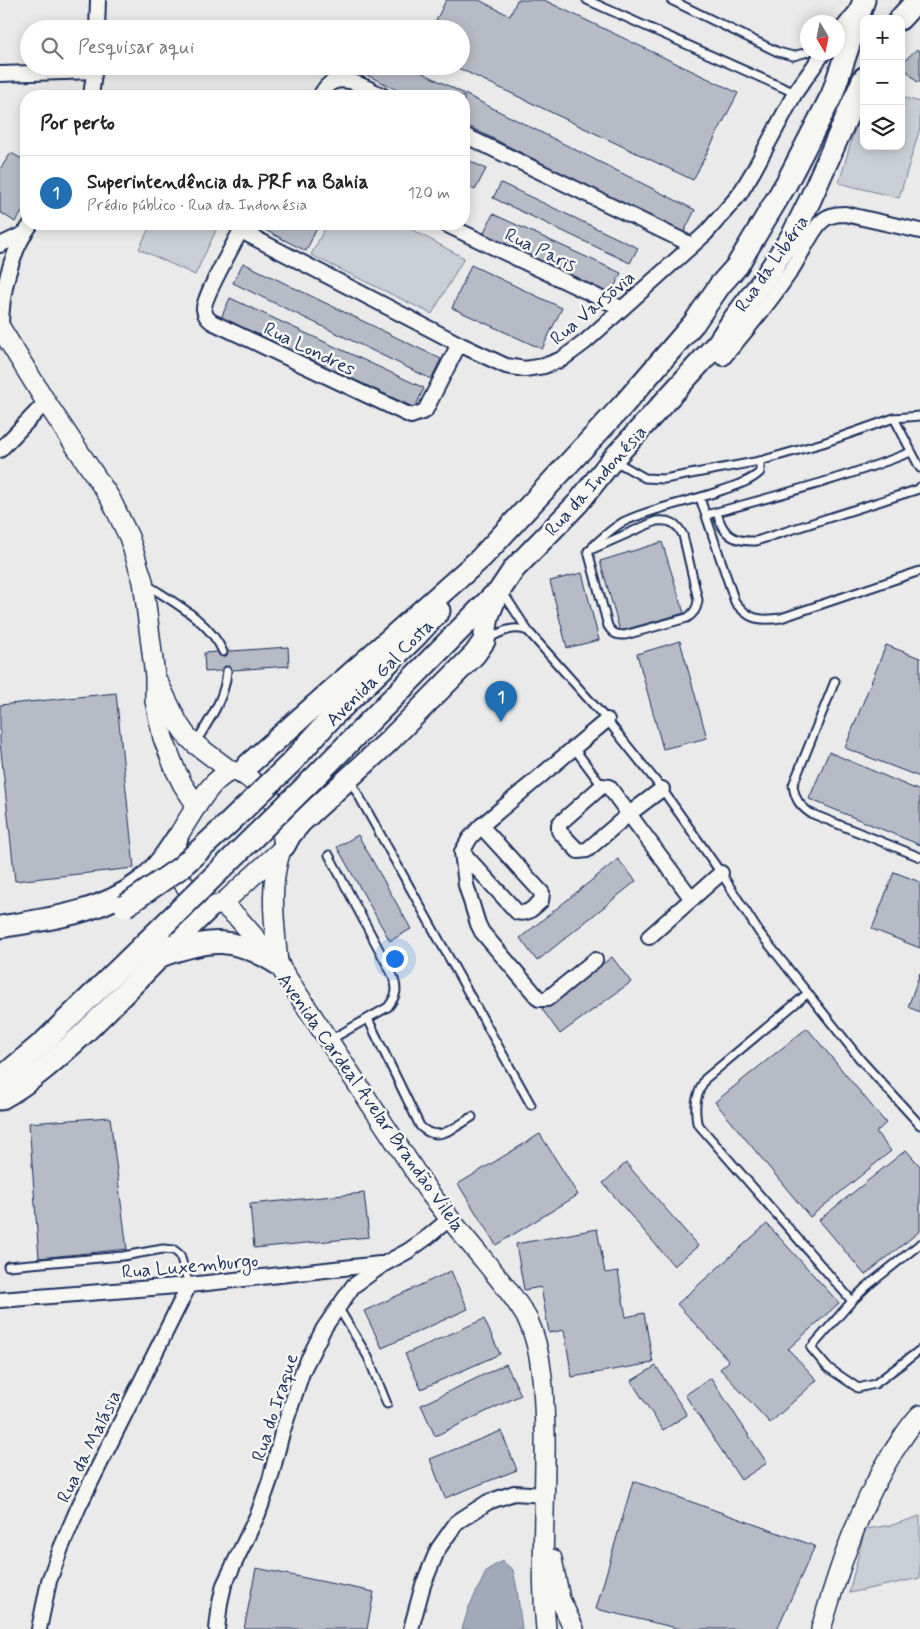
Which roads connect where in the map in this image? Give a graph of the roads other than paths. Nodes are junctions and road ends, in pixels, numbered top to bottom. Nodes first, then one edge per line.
1 (98, 0) edge
2 (587, 0) edge
3 (671, 0) edge
4 (920, 1) edge
5 (863, 3) edge
6 (904, 15) edge
7 (97, 20) edge
8 (845, 25) edge
9 (800, 54) edge
10 (818, 60) edge
11 (20, 73) edge
12 (0, 74) edge
13 (94, 75) edge
14 (860, 87) edge
15 (92, 90) edge
16 (324, 90) edge
17 (371, 90) edge
18 (795, 94) junction
19 (470, 137) edge
20 (25, 230) edge
21 (27, 230) edge
22 (242, 230) edge
23 (247, 230) edge
24 (458, 230) edge
25 (920, 231) edge
26 (0, 244) edge
27 (692, 245) junction
28 (621, 308) junction
29 (0, 328) edge
30 (459, 344) junction
31 (723, 358) dead end
32 (46, 402) junction
33 (920, 416) edge
34 (894, 418) junction
35 (0, 450) edge
36 (911, 452) junction
37 (612, 460) junction
38 (760, 460) junction
39 (920, 468) edge
40 (920, 487) edge
41 (700, 498) junction
42 (717, 512) junction
43 (706, 515) junction
44 (588, 551) junction
45 (481, 558) junction
46 (920, 571) edge
47 (142, 581) junction
48 (500, 588) junction
49 (528, 631) junction
50 (484, 641) junction
51 (223, 652) dead end
52 (227, 671) dead end
53 (155, 676) junction
54 (836, 682) dead end
55 (607, 720) junction
56 (194, 744) junction
57 (574, 748) junction
58 (236, 772) junction
59 (348, 778) junction
60 (602, 786) junction
61 (662, 789) junction
62 (197, 806) junction
63 (629, 814) junction
64 (481, 826) junction
65 (177, 838) junction
66 (282, 848) junction
67 (462, 852) junction
68 (329, 855) dead end
69 (920, 857) edge
70 (721, 873) junction
71 (692, 900) junction
72 (216, 905) junction
73 (0, 927) edge
74 (0, 937) edge
75 (649, 937) dead end
76 (161, 956) junction
77 (595, 960) dead end
78 (278, 964) junction
79 (808, 993) junction
80 (368, 1019) junction
81 (328, 1042) junction
82 (0, 1079) edge
83 (0, 1099) edge
84 (532, 1105) dead end
85 (472, 1117) dead end
86 (920, 1125) edge
87 (449, 1219) junction
88 (920, 1244) edge
89 (384, 1264) junction
90 (8, 1266) dead end
91 (189, 1285) junction
92 (0, 1300) edge
93 (852, 1301) junction
94 (338, 1307) junction
95 (920, 1350) edge
96 (387, 1404) dead end
97 (920, 1415) edge
98 (545, 1494) junction
99 (545, 1521) junction
100 (39, 1629) edge
101 (217, 1629) edge
102 (411, 1629) edge
103 (546, 1629) edge
104 (574, 1629) edge
105 (821, 1629) edge

1 - 7 street
2 - 18 lane
3 - 9 lane
4 - 6 main road
5 - 8 street
5 - 45 main road, Rua da Indonésia
10 - 18 street, Rua Varsōvia
11 - 12 street
13 - 15 street
14 - 37 main road, Rua da Indonésia
16 - 17 street
18 - 27 street, Rua Varsōvia
19 - 27 street
20 - 26 street
21 - 29 street
22 - 30 street, Rua Londres
23 - 30 street, Rua Varsōvia
24 - 28 street, Rua Paris
25 - 31 street, Rua da Libéria
27 - 28 street, Rua Varsōvia
28 - 30 street, Rua Varsōvia
29 - 32 main road
32 - 35 street
32 - 47 main road
33 - 34 lane
34 - 36 lane
34 - 38 lane
36 - 39 lane
36 - 42 lane
37 - 38 lane
37 - 48 main road, Rua da Indonésia
38 - 41 lane
40 - 42 lane
41 - 43 lane
41 - 44 lane
42 - 43 lane
43 - 46 lane
44 - 44 lane
45 - 58 main road, Avenida Gal Costa
45 - 74 main road, Avenida Gal Costa, bridge
47 - 51 lane
47 - 53 main road
48 - 49 lane
48 - 50 main road, Rua da Indonésia
48 - 82 main road, bridge
49 - 50 lane
49 - 55 lane
50 - 59 main road, Rua da Indonésia
52 - 56 lane
53 - 56 main road
53 - 62 main road
54 - 69 lane
55 - 57 street
55 - 61 lane
56 - 58 main road
57 - 60 lane
57 - 64 street
58 - 62 main road, Avenida Gal Costa
58 - 66 main road, Rua da Indonésia
59 - 66 main road, Rua da Indonésia
59 - 84 lane
60 - 63 street
60 - 63 street
61 - 63 street
61 - 70 lane
62 - 65 main road, Avenida Gal Costa
63 - 71 street
64 - 67 street
64 - 67 street
65 - 72 main road, Avenida Cardeal Avelar Brandão Vilela
65 - 73 main road, Avenida Gal Costa
66 - 72 main road, Rua da Indonésia
66 - 78 main road, Rua da Indonésia
67 - 77 street
68 - 80 lane
70 - 71 street
70 - 79 lane
71 - 75 street
72 - 76 main road
72 - 78 main road, Avenida Cardeal Avelar Brandão Vilela
76 - 78 main road
76 - 83 main road
78 - 81 main road, Avenida Cardeal Avelar Brandão Vilela
79 - 86 lane
79 - 93 lane
80 - 81 lane
80 - 85 lane
81 - 87 main road, Avenida Cardeal Avelar Brandão Vilela
87 - 89 street, Rua do Iraque
87 - 98 main road, Avenida Cardeal Avelar Brandão Vilela
88 - 93 lane
89 - 91 street, Rua Luxemburgo
89 - 94 street, Rua do Iraque
90 - 91 lane
91 - 92 street, Rua Luxemburgo
91 - 100 street, Rua da Malásia
93 - 95 lane
94 - 96 lane
94 - 101 street, Rua do Iraque
97 - 105 main road
98 - 99 main road, Avenida Cardeal Avelar Brandão Vilela
98 - 102 street
99 - 103 main road, Avenida Cardeal Avelar Brandão Vilela
99 - 104 main road

